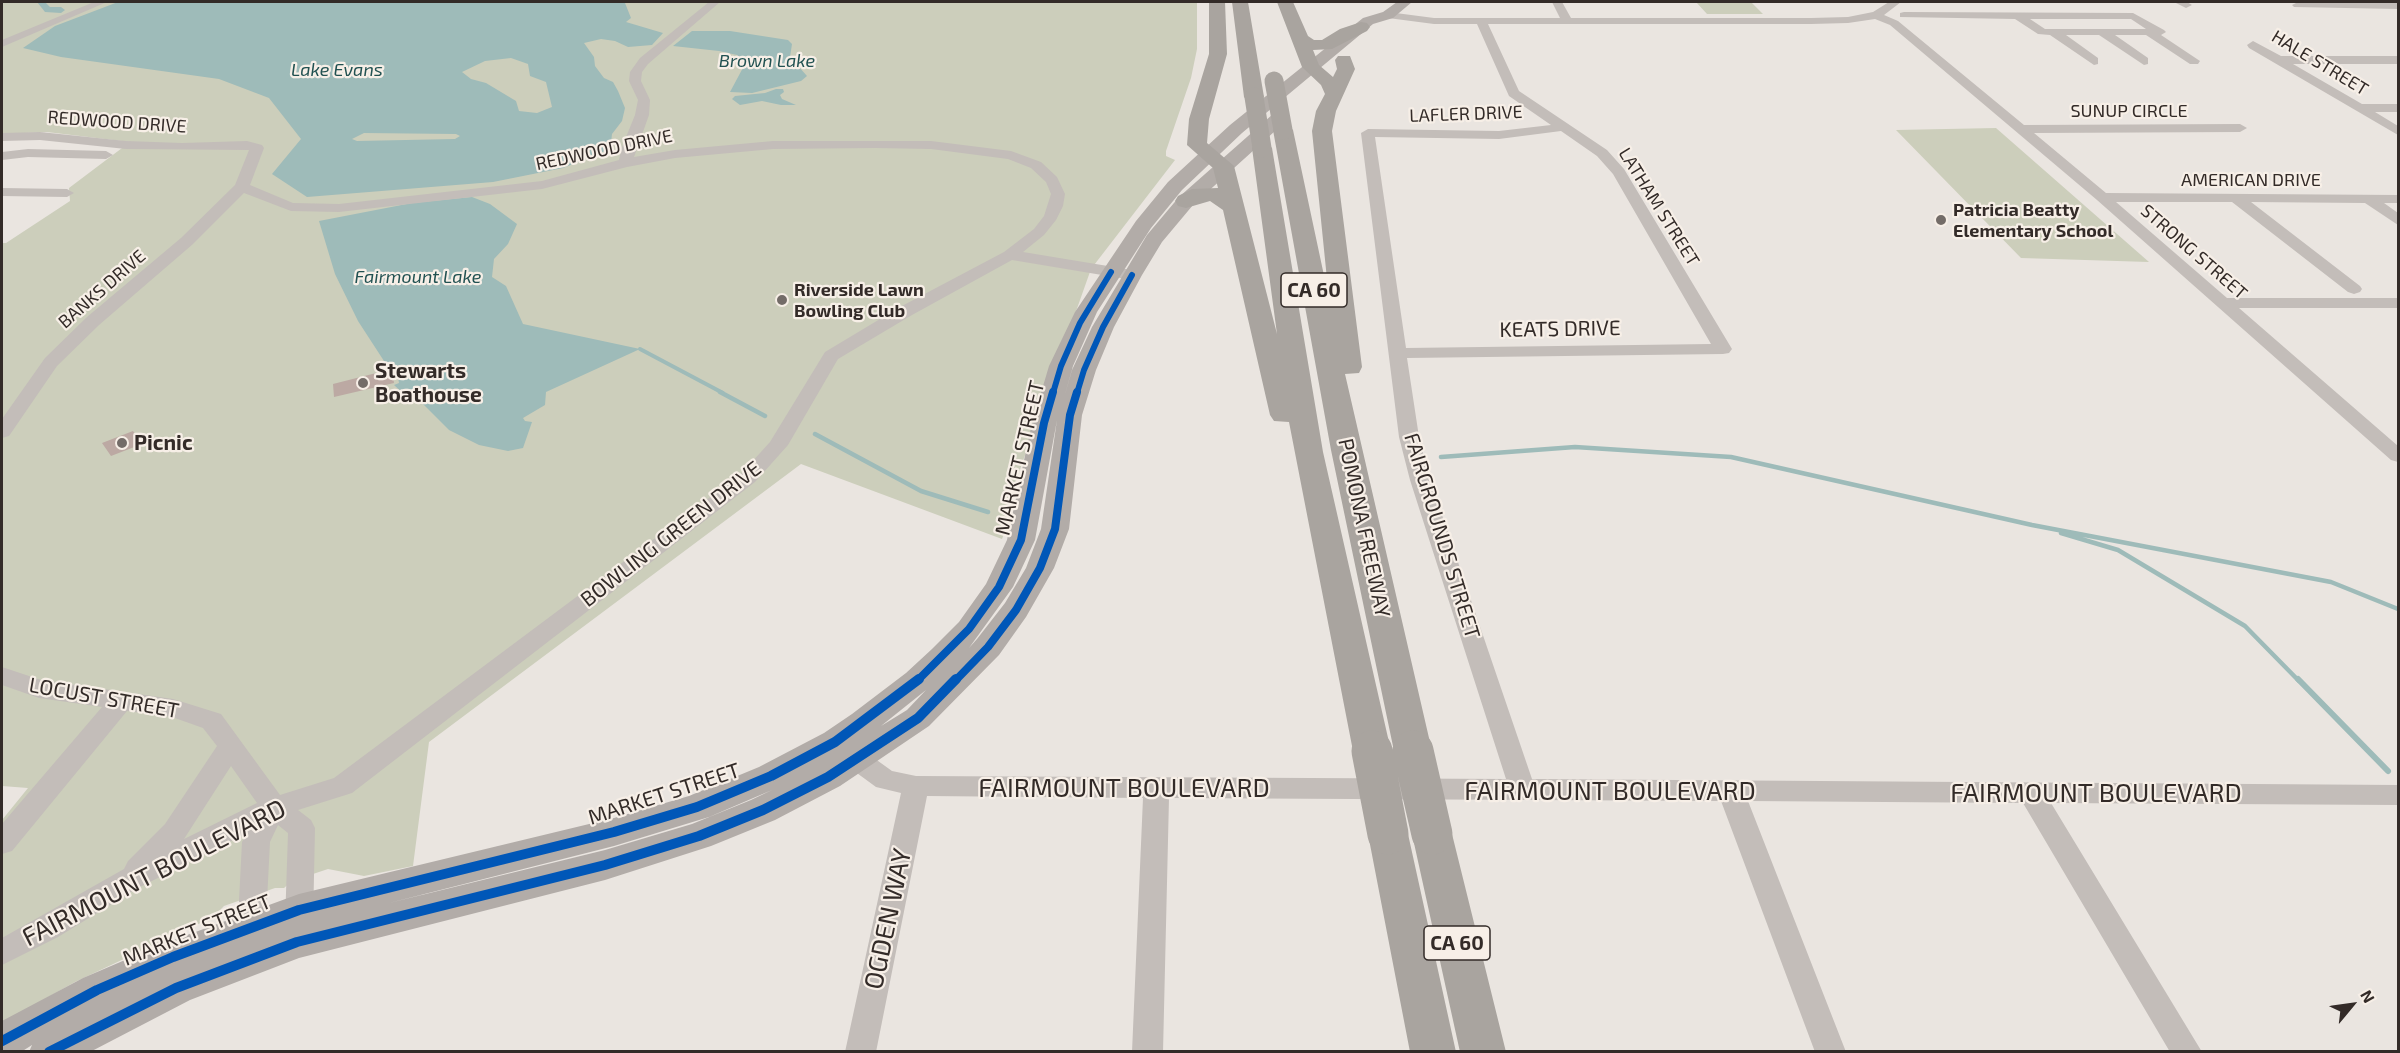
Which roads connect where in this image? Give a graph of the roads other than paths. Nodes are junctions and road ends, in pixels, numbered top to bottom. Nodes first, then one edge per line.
1 (102, 2) edge
2 (716, 2) edge
3 (1217, 2) edge
4 (1240, 2) edge
5 (1285, 2) edge
6 (1406, 2) edge
7 (1557, 2) edge
8 (1896, 2) edge
9 (1934, 2) edge
10 (1978, 2) edge
11 (2013, 2) edge
12 (2056, 2) edge
13 (2100, 2) edge
14 (2298, 5) dead end
15 (2398, 6) edge
16 (1693, 7) dead end
17 (1388, 15) junction
18 (1876, 15) junction
19 (1904, 15) dead end
20 (1951, 15) junction
21 (1997, 15) junction
22 (2018, 16) junction
23 (2032, 16) junction
24 (2076, 16) junction
25 (2127, 16) junction
26 (1568, 20) junction
27 (1704, 20) junction
28 (1481, 21) junction
29 (1361, 27) junction
30 (2053, 32) junction
31 (2102, 32) junction
32 (2148, 32) junction
33 (1301, 40) junction
34 (2, 44) edge
35 (2253, 45) dead end
36 (2384, 49) dead end
37 (2398, 59) edge
38 (1344, 60) joint
39 (2279, 60) junction
40 (2094, 61) dead end
41 (2144, 61) dead end
42 (2194, 61) dead end
43 (1273, 75) dead end
44 (1322, 79) junction
45 (2359, 108) junction
46 (2398, 108) edge
47 (1564, 127) junction
48 (2018, 129) junction
49 (2240, 129) dead end
50 (2398, 131) edge
51 (1368, 134) joint
52 (2, 137) edge
53 (2, 156) edge
54 (182, 158) dead end
55 (1216, 160) junction
56 (626, 163) junction
57 (242, 187) junction
58 (2, 192) edge
59 (67, 193) dead end
60 (2102, 197) junction
61 (2398, 199) edge
62 (2238, 200) junction
63 (2370, 200) junction
64 (1186, 201) junction
65 (1233, 208) junction
66 (2398, 220) edge
67 (1010, 255) junction
68 (1122, 273) junction
69 (2354, 289) dead end
70 (2223, 303) junction
71 (2398, 303) edge
72 (1723, 350) joint
73 (1398, 353) junction
74 (2, 432) edge
75 (1346, 450) junction
76 (1308, 452) junction
77 (2398, 456) edge
78 (2, 676) edge
79 (120, 702) junction
80 (231, 745) junction
81 (846, 751) junction
82 (343, 786) joint
83 (916, 786) junction
84 (1156, 788) junction
85 (1523, 791) junction
86 (1731, 792) junction
87 (2031, 793) junction
88 (2398, 795) edge
89 (274, 807) junction
90 (2, 843) edge
91 (126, 882) junction
92 (298, 926) junction
93 (250, 943) junction
94 (2, 952) edge
95 (2, 1041) edge
96 (49, 1052) edge
97 (860, 1052) edge
98 (1147, 1052) edge
99 (1432, 1052) edge
100 (1483, 1052) edge
101 (1831, 1052) edge
102 (2187, 1052) edge

1 - 34 street
2 - 56 street
3 - 55 highway
4 - 76 highway, POMONA FREEWAY / CA 60, bridge
5 - 33 highway
6 - 17 main road, MARKET STREET
7 - 26 street
8 - 18 street
9 - 20 street
10 - 21 street
11 - 23 street
12 - 24 street
13 - 25 street
14 - 15 street
16 - 27 street
17 - 28 street
17 - 29 main road, MARKET STREET
17 - 38 main road, MARKET STREET
18 - 27 street
18 - 48 street, STRONG STREET
19 - 20 street
20 - 21 street
21 - 22 street
22 - 23 street
22 - 30 street
23 - 24 street
24 - 25 street
25 - 32 street
26 - 27 street
26 - 28 street
28 - 47 street, LATHAM STREET
29 - 33 highway
29 - 44 main road, MARKET STREET
30 - 31 street
30 - 40 street
31 - 32 street
31 - 41 street
32 - 42 street
33 - 44 highway
35 - 39 street, HALE STREET
36 - 37 street
37 - 39 street
38 - 44 highway
39 - 45 street, HALE STREET
43 - 75 highway, POMONA FREEWAY / CA 60, bridge
44 - 55 main road, MARKET STREET
44 - 55 main road, MARKET STREET
44 - 75 highway
45 - 46 street
45 - 50 street, HALE STREET
47 - 51 street, LAFLER DRIVE
47 - 72 street, LATHAM STREET
48 - 49 street, SUNUP CIRCLE
48 - 60 street, STRONG STREET
51 - 73 street, FAIRGROUNDS STREET
52 - 57 street, REDWOOD DRIVE
53 - 54 street
55 - 64 main road, MARKET STREET
55 - 65 highway
55 - 68 main road, MARKET STREET
56 - 57 street, REDWOOD DRIVE
56 - 67 street, REDWOOD DRIVE
57 - 74 street, BANKS DRIVE
58 - 59 street
60 - 62 street, AMERICAN DRIVE
60 - 70 street, STRONG STREET
61 - 63 street, AMERICAN DRIVE
62 - 63 street, AMERICAN DRIVE
62 - 69 street
63 - 66 street
64 - 65 highway
64 - 68 main road, MARKET STREET
65 - 76 highway
67 - 68 street
67 - 82 street, BOWLING GREEN DRIVE
68 - 81 main road, MARKET STREET
70 - 71 street
70 - 77 street, STRONG STREET
72 - 73 street, KEATS DRIVE
73 - 85 street, FAIRGROUNDS STREET
75 - 100 highway, POMONA FREEWAY / CA 60, bridge
76 - 99 highway, POMONA FREEWAY / CA 60, bridge
78 - 79 street, LOCUST STREET
79 - 80 street, LOCUST STREET
79 - 90 street
80 - 89 street, LOCUST STREET
80 - 91 street
81 - 83 street, FAIRMOUNT BOULEVARD
81 - 92 main road, MARKET STREET
82 - 89 street, FAIRMOUNT BOULEVARD
83 - 84 street, FAIRMOUNT BOULEVARD
83 - 97 street, OGDEN WAY
84 - 85 street, FAIRMOUNT BOULEVARD
84 - 98 street
85 - 86 street, FAIRMOUNT BOULEVARD
86 - 87 street, FAIRMOUNT BOULEVARD
86 - 101 street
87 - 88 street, FAIRMOUNT BOULEVARD
87 - 102 street
89 - 91 street, FAIRMOUNT BOULEVARD
89 - 92 street, LOCUST STREET
89 - 93 street
91 - 94 street, FAIRMOUNT BOULEVARD
92 - 93 main road, MARKET STREET
93 - 95 main road, MARKET STREET
93 - 96 main road, MARKET STREET

